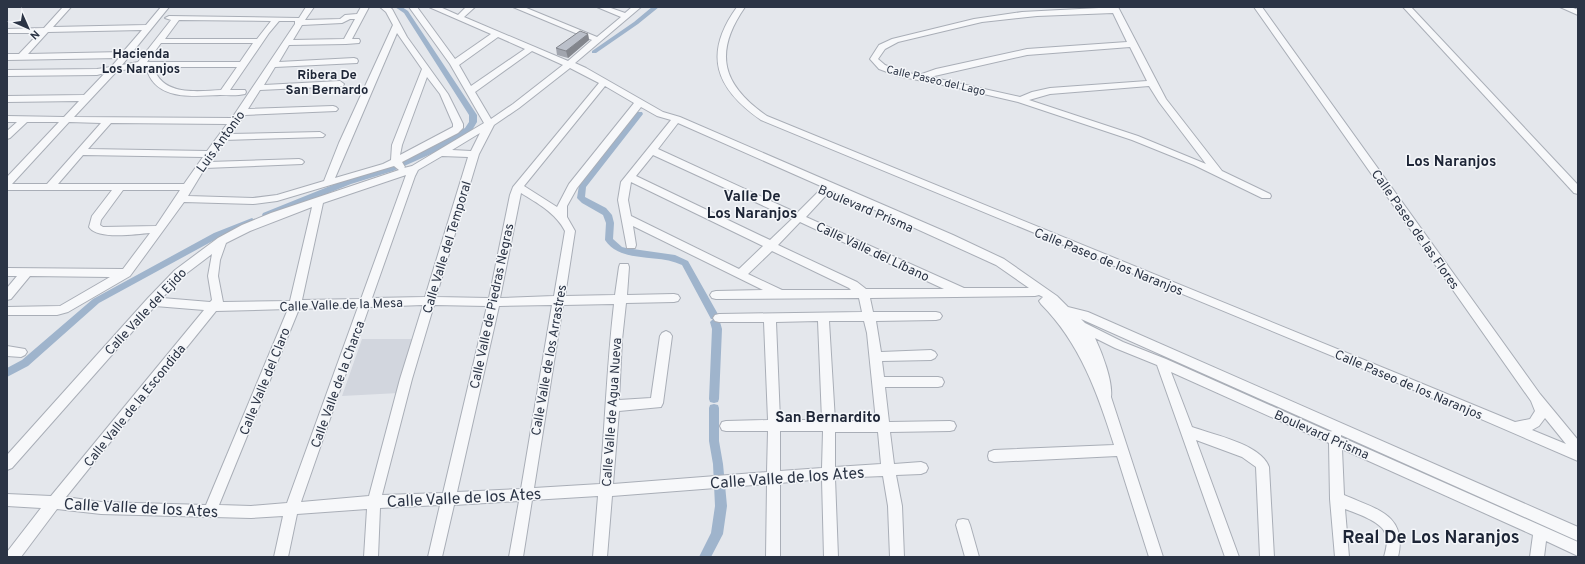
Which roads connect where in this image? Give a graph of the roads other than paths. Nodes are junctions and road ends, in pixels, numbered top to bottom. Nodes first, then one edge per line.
1 (67, 7) edge
2 (165, 7) edge
3 (310, 7) edge
4 (365, 7) edge
5 (384, 7) edge
6 (413, 7) edge
7 (433, 7) edge
8 (470, 7) edge
9 (517, 7) edge
10 (601, 7) edge
11 (637, 7) edge
12 (741, 7) edge
13 (1258, 7) edge
14 (1407, 7) edge
15 (1564, 7) edge
16 (1115, 8) edge
17 (1577, 11) edge
18 (359, 16) junction
19 (626, 16) junction
20 (459, 18) junction
21 (277, 19) junction
22 (297, 21) junction
23 (342, 21) junction
24 (396, 26) junction
25 (147, 27) junction
26 (46, 30) junction
27 (353, 30) junction
28 (7, 31) edge
29 (497, 34) junction
30 (598, 40) junction
31 (159, 41) junction
32 (260, 41) junction
33 (356, 41) dead end
34 (346, 42) junction
35 (286, 43) junction
36 (1133, 44) junction
37 (531, 48) junction
38 (124, 55) junction
39 (21, 57) junction
40 (7, 58) edge
41 (354, 62) dead end
42 (141, 64) junction
43 (272, 64) junction
44 (454, 64) junction
45 (569, 64) junction
46 (158, 65) junction
47 (244, 65) junction
48 (426, 69) junction
49 (114, 70) junction
50 (7, 73) edge
51 (919, 78) junction
52 (604, 82) junction
53 (1152, 83) junction
54 (340, 84) dead end
55 (257, 88) junction
56 (470, 91) junction
57 (224, 92) junction
58 (242, 92) dead end
59 (85, 98) junction
60 (7, 99) edge
61 (1021, 100) junction
62 (640, 103) junction
63 (333, 109) dead end
64 (242, 112) junction
65 (7, 119) edge
66 (24, 120) junction
67 (66, 120) junction
68 (108, 120) junction
69 (235, 120) junction
70 (674, 121) junction
71 (490, 124) junction
72 (320, 135) dead end
73 (7, 136) edge
74 (221, 137) junction
75 (651, 150) junction
76 (81, 152) junction
77 (440, 152) junction
78 (210, 154) junction
79 (474, 154) junction
80 (299, 162) dead end
81 (396, 162) junction
82 (203, 165) junction
83 (411, 170) junction
84 (1219, 174) junction
85 (628, 177) junction
86 (7, 183) edge
87 (328, 183) junction
88 (7, 187) edge
89 (50, 187) junction
90 (120, 187) junction
91 (188, 187) junction
92 (518, 188) junction
93 (827, 188) junction
94 (1578, 191) edge
95 (1266, 196) dead end
96 (181, 199) junction
97 (319, 200) junction
98 (562, 216) junction
99 (799, 217) junction
100 (626, 218) junction
101 (160, 229) junction
102 (222, 241) junction
103 (631, 245) dead end
104 (771, 246) junction
105 (624, 267) dead end
106 (7, 272) edge
107 (26, 273) junction
108 (126, 273) junction
109 (741, 274) junction
110 (1035, 292) junction
111 (964, 293) junction
112 (863, 294) junction
113 (716, 295) dead end
114 (781, 295) junction
115 (7, 296) edge
116 (674, 298) dead end
117 (620, 299) junction
118 (430, 301) junction
119 (558, 301) junction
120 (152, 302) junction
121 (494, 302) junction
122 (366, 303) junction
123 (295, 305) junction
124 (214, 307) junction
125 (7, 311) edge
126 (1062, 314) junction
127 (936, 316) dead end
128 (770, 317) junction
129 (823, 317) junction
130 (719, 318) dead end
131 (870, 318) junction
132 (1082, 327) junction
133 (666, 336) dead end
134 (1119, 345) junction
135 (7, 351) edge
136 (21, 352) dead end
137 (931, 355) dead end
138 (1096, 355) junction
139 (875, 357) junction
140 (1162, 362) junction
141 (879, 382) junction
142 (938, 382) dead end
143 (1104, 397) junction
144 (1536, 398) junction
145 (613, 406) junction
146 (774, 425) junction
147 (726, 426) dead end
148 (829, 426) junction
149 (950, 426) dead end
150 (1335, 426) junction
151 (884, 427) junction
152 (1513, 428) junction
153 (1187, 431) junction
154 (1336, 441) junction
155 (1578, 449) edge
156 (1122, 450) junction
157 (1578, 455) edge
158 (994, 456) dead end
159 (7, 464) edge
160 (921, 468) dead end
161 (888, 469) junction
162 (828, 473) junction
163 (773, 477) junction
164 (604, 490) junction
165 (525, 494) junction
166 (449, 499) junction
167 (1337, 499) junction
168 (7, 500) edge
169 (54, 502) junction
170 (374, 502) junction
171 (292, 508) junction
172 (210, 511) junction
173 (963, 525) dead end
174 (1540, 532) junction
175 (1578, 534) edge
176 (1578, 549) edge
177 (12, 557) edge
178 (281, 557) edge
179 (371, 557) edge
180 (435, 557) edge
181 (516, 557) edge
182 (600, 557) edge
183 (773, 557) edge
184 (831, 557) edge
185 (897, 557) edge
186 (972, 557) edge
187 (1156, 557) edge
188 (1232, 557) edge
189 (1267, 557) edge
190 (1342, 557) edge
191 (1391, 557) edge
192 (1537, 557) edge

1 - 26 street
2 - 25 street
3 - 22 street, Luis Antonio
4 - 18 street
5 - 24 street
6 - 44 street
7 - 20 street, Boulevard Prisma
8 - 20 street
9 - 30 street
10 - 19 street
11 - 19 street, Calle Valle del Temporal
12 - 152 street, Calle Paseo de los Naranjos
13 - 144 street, Calle Paseo de las Flores
14 - 94 street
15 - 17 street
16 - 36 street, Calle Paseo del Lago
16 - 51 street, Calle Paseo del Lago
18 - 23 street
18 - 27 street
19 - 30 street, Calle Valle del Temporal
20 - 29 street, Boulevard Prisma
21 - 22 street
21 - 31 street
21 - 32 street
22 - 23 street
22 - 35 street, Luis Antonio
23 - 27 street
24 - 48 street
24 - 87 street
25 - 26 street
25 - 38 street
26 - 28 street
26 - 39 street
27 - 34 street
29 - 37 street, Boulevard Prisma
29 - 44 street
30 - 45 street, Calle Valle del Temporal
31 - 32 street
31 - 42 street
32 - 47 street
33 - 34 street
34 - 35 street
35 - 43 street, Luis Antonio
36 - 51 street
36 - 53 street, Calle Paseo del Lago
37 - 45 street, Boulevard Prisma
37 - 56 street
38 - 39 street
38 - 49 street
39 - 40 street
41 - 43 street
42 - 46 street
42 - 49 street
43 - 55 street, Luis Antonio
44 - 56 street
45 - 52 street, Boulevard Prisma
45 - 71 street, Calle Valle del Temporal
46 - 47 street
46 - 57 street
47 - 57 street
48 - 81 street
48 - 81 street
49 - 50 street
49 - 59 street
51 - 61 street, Calle Paseo del Lago
52 - 62 street, Boulevard Prisma
52 - 92 street, Calle Valle de Piedras Negras
53 - 61 street
53 - 84 street, Calle Paseo del Lago
54 - 55 street
55 - 64 street, Luis Antonio
56 - 71 street
57 - 58 street
59 - 60 street
59 - 67 street
61 - 84 street, Calle Paseo del Lago
62 - 70 street, Boulevard Prisma
62 - 98 street
63 - 64 street
64 - 69 street, Luis Antonio
65 - 66 street
66 - 67 street
66 - 73 street
67 - 68 street
67 - 86 street
68 - 69 street
68 - 76 street
69 - 74 street, Luis Antonio
70 - 75 street
70 - 93 street, Boulevard Prisma
71 - 77 street, Calle Valle del Ejido
71 - 79 street, Calle Valle del Temporal
72 - 74 street
74 - 78 street, Luis Antonio
75 - 85 street
75 - 99 street, Calle Valle del Líbano
76 - 78 street
76 - 89 street
77 - 79 street
77 - 83 street, Calle Valle del Ejido
78 - 82 street, Luis Antonio
79 - 118 street, Calle Valle del Temporal
80 - 82 street
81 - 83 street
81 - 87 street
82 - 91 street, Luis Antonio
83 - 97 street, Calle Valle del Ejido
83 - 122 street, Calle Valle de la Charca
84 - 95 street, Calle Paseo del Lago
85 - 100 street
85 - 104 street
87 - 96 street
88 - 89 street
89 - 90 street
90 - 91 street
90 - 101 street
91 - 96 street, Luis Antonio
92 - 98 street
92 - 121 street, Calle Valle de Piedras Negras
93 - 99 street
93 - 110 street, Boulevard Prisma
93 - 126 street, Boulevard Prisma
96 - 101 street, Luis Antonio
97 - 102 street, Calle Valle del Ejido
97 - 123 street, Calle Valle del Claro
98 - 119 street, Calle Valle de los Arrastres
99 - 104 street
99 - 111 street, Calle Valle del Líbano
100 - 103 street
100 - 109 street
101 - 108 street, Luis Antonio
102 - 120 street, Calle Valle del Ejido
102 - 124 street
104 - 109 street
104 - 112 street
105 - 117 street, Calle Valle de Agua Nueva
106 - 107 street
107 - 108 street
107 - 115 street
108 - 125 street
109 - 114 street
110 - 111 street
110 - 126 street, Boulevard Prisma
111 - 112 street
112 - 114 street
112 - 131 street
113 - 114 street
116 - 117 street, Calle Valle de la Mesa
117 - 119 street, Calle Valle de la Mesa
117 - 145 street, Calle Valle de Agua Nueva
118 - 121 street, Calle Valle de la Mesa
118 - 122 street, Calle Valle de la Mesa
118 - 170 street, Calle Valle del Temporal
119 - 121 street, Calle Valle de la Mesa
119 - 165 street, Calle Valle de los Arrastres
120 - 124 street, Calle Valle de la Mesa
120 - 159 street, Calle Valle del Ejido
121 - 166 street, Calle Valle de Piedras Negras
122 - 123 street, Calle Valle de la Mesa
122 - 171 street, Calle Valle de la Charca
123 - 124 street, Calle Valle de la Mesa
123 - 172 street, Calle Valle del Claro
124 - 169 street, Calle Valle de la Escondida
126 - 132 street, Boulevard Prisma
126 - 143 street
126 - 150 street, Boulevard Prisma
127 - 131 street
128 - 129 street
128 - 130 street
128 - 146 street
129 - 131 street
129 - 148 street
131 - 139 street
132 - 134 street, Boulevard Prisma
132 - 138 street
133 - 145 street
134 - 138 street
134 - 140 street, Boulevard Prisma
135 - 136 street
137 - 139 street
138 - 143 street
139 - 141 street
140 - 153 street
140 - 154 street, Boulevard Prisma
141 - 142 street
141 - 151 street
143 - 156 street
144 - 152 street
144 - 155 street, Calle Paseo de las Flores
145 - 164 street, Calle Valle de Agua Nueva
146 - 147 street
146 - 148 street
146 - 163 street
148 - 151 street
148 - 162 street
149 - 151 street
150 - 154 street
150 - 175 street, Boulevard Prisma
151 - 161 street
152 - 157 street, Calle Paseo de los Naranjos
153 - 188 street
153 - 189 street
154 - 167 street
154 - 174 street, Boulevard Prisma
156 - 158 street
156 - 187 street
160 - 161 street, Calle Valle de los Ates
161 - 162 street, Calle Valle de los Ates
161 - 185 street
162 - 163 street, Calle Valle de los Ates
162 - 184 street
163 - 164 street, Calle Valle de los Ates
163 - 183 street
164 - 165 street, Calle Valle de los Ates
164 - 182 street, Calle Valle de Agua Nueva
165 - 166 street, Calle Valle de los Ates
165 - 181 street, Calle Valle de los Arrastres
166 - 170 street, Calle Valle de los Ates
166 - 180 street, Calle Valle de Piedras Negras
167 - 190 street
167 - 191 street
168 - 169 street, Calle Valle de los Ates
169 - 172 street, Calle Valle de los Ates
169 - 177 street, Calle Valle de la Escondida
170 - 171 street, Calle Valle de los Ates
170 - 179 street, Calle Valle del Temporal
171 - 172 street, Calle Valle de los Ates
171 - 178 street, Calle Valle de la Charca
173 - 186 street
174 - 176 street, Boulevard Prisma
174 - 192 street

